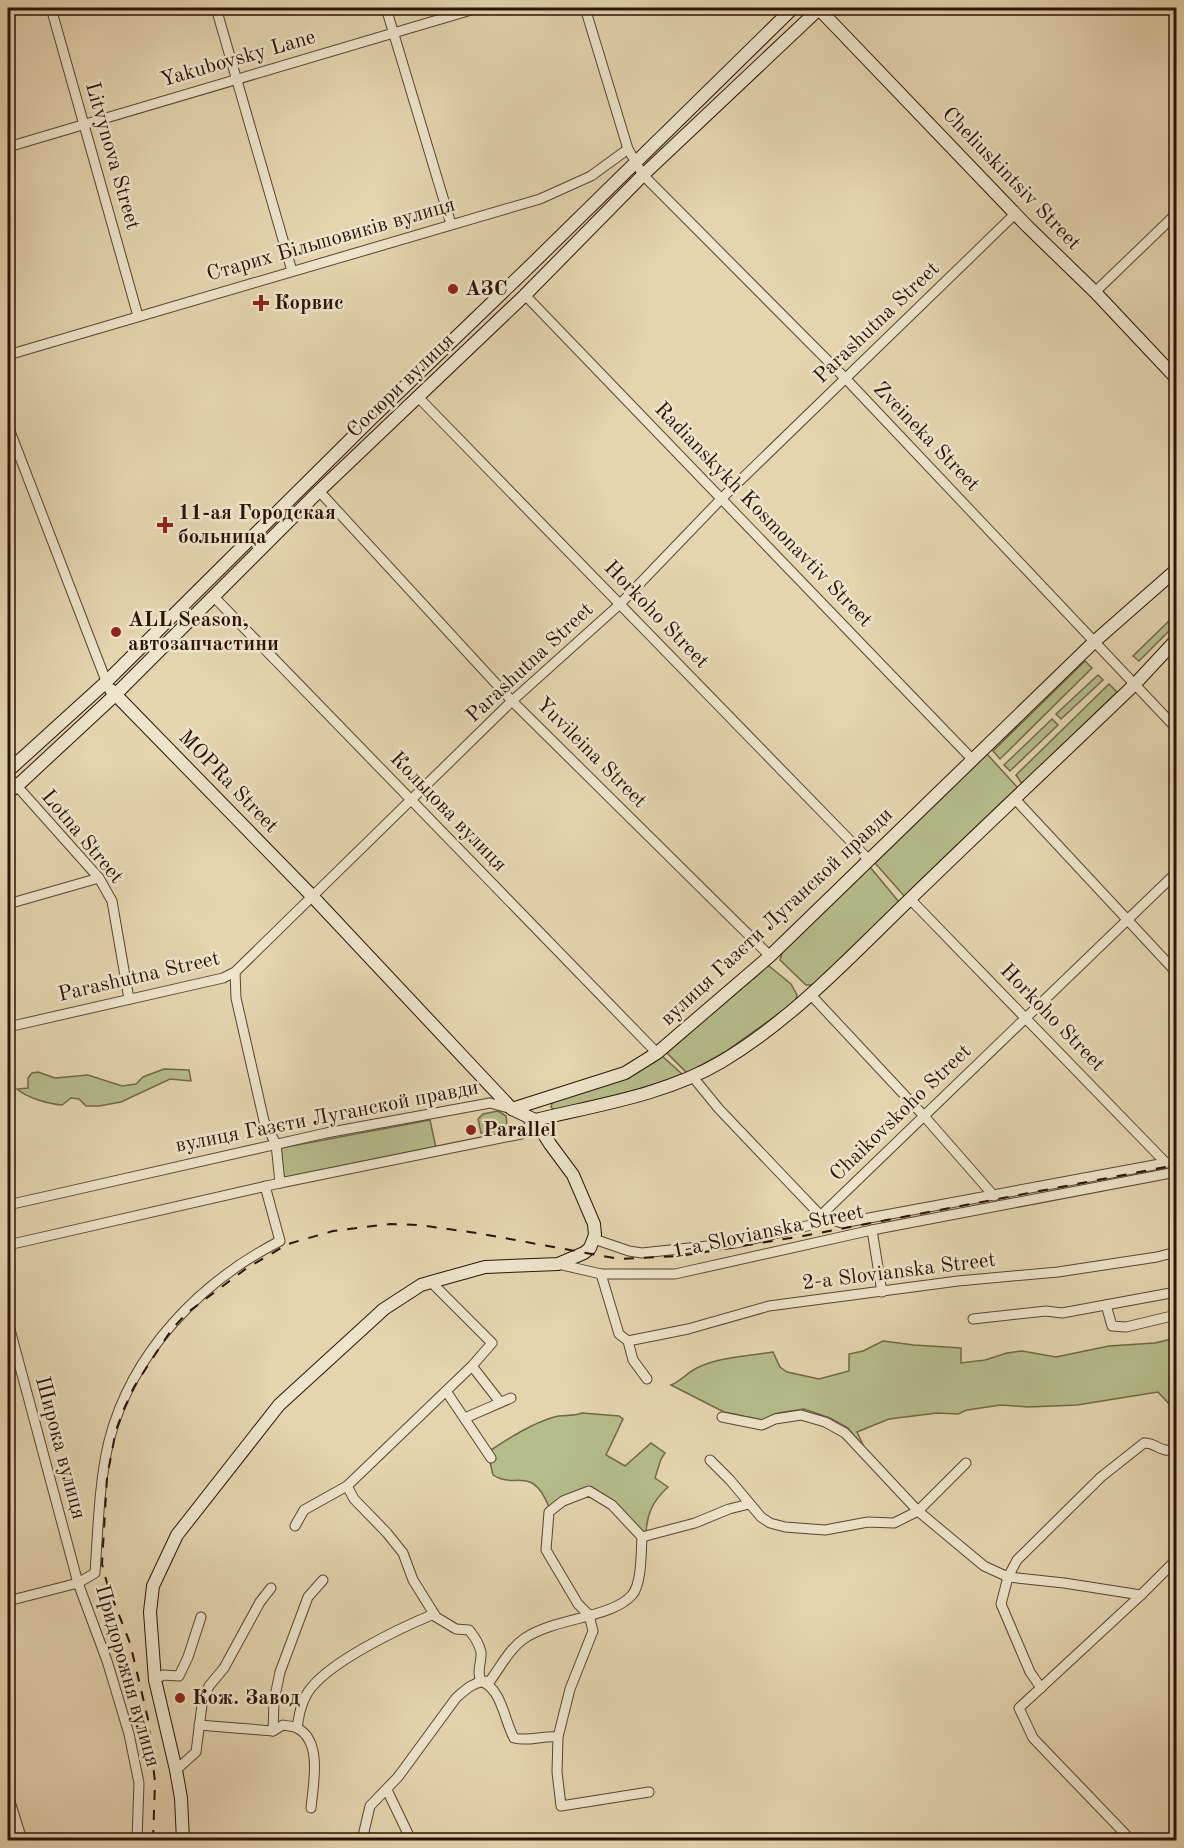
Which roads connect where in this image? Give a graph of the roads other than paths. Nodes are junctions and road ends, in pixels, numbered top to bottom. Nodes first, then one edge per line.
1 (51, 8) edge
2 (216, 8) edge
3 (386, 8) edge
4 (478, 8) edge
5 (585, 8) edge
6 (792, 8) edge
7 (819, 8) edge
8 (394, 33) junction
9 (237, 78) junction
10 (85, 123) junction
11 (8, 147) edge
12 (628, 149) junction
13 (634, 162) junction
14 (643, 175) junction
15 (1015, 214) junction
16 (1176, 214) edge
17 (451, 224) junction
18 (292, 271) junction
19 (1095, 292) junction
20 (525, 294) junction
21 (138, 316) junction
22 (8, 355) edge
23 (1176, 378) edge
24 (846, 379) junction
25 (417, 396) junction
26 (8, 426) edge
27 (319, 491) junction
28 (722, 498) junction
29 (1176, 570) edge
30 (213, 596) junction
31 (620, 604) junction
32 (1176, 640) edge
33 (1095, 641) junction
34 (1136, 684) junction
35 (110, 689) junction
36 (512, 701) junction
37 (1176, 728) edge
38 (973, 760) junction
39 (8, 773) edge
40 (12, 789) edge
41 (411, 800) junction
42 (1015, 800) junction
43 (869, 860) junction
44 (1176, 873) edge
45 (99, 878) junction
46 (313, 897) junction
47 (910, 899) junction
48 (8, 904) edge
49 (1127, 920) junction
50 (770, 956) junction
51 (235, 972) junction
52 (1176, 972) edge
53 (811, 995) junction
54 (129, 999) junction
55 (1026, 1017) junction
56 (8, 1027) edge
57 (657, 1053) junction
58 (692, 1076) junction
59 (512, 1109) junction
60 (924, 1116) junction
61 (535, 1120) junction
62 (276, 1144) junction
63 (1176, 1161) edge
64 (1166, 1162) junction
65 (1176, 1172) edge
66 (280, 1183) junction
67 (265, 1186) junction
68 (994, 1196) junction
69 (8, 1205) edge
70 (820, 1216) junction
71 (872, 1230) junction
72 (594, 1239) junction
73 (8, 1245) edge
74 (1176, 1252) edge
75 (558, 1264) junction
76 (601, 1274) junction
77 (431, 1282) junction
78 (882, 1292) junction
79 (1176, 1292) edge
80 (1106, 1305) junction
81 (1176, 1316) edge
82 (973, 1319) dead end
83 (8, 1322) edge
84 (628, 1341) junction
85 (472, 1366) junction
86 (647, 1378) dead end
87 (446, 1391) junction
88 (511, 1398) dead end
89 (500, 1402) junction
90 (722, 1417) dead end
91 (465, 1418) junction
92 (1176, 1448) edge
93 (491, 1458) dead end
94 (710, 1460) dead end
95 (966, 1463) dead end
96 (347, 1486) junction
97 (749, 1504) junction
98 (918, 1511) junction
99 (295, 1526) dead end
100 (642, 1537) junction
101 (1176, 1560) edge
102 (1008, 1577) junction
103 (323, 1580) dead end
104 (78, 1583) junction
105 (271, 1588) dead end
106 (1141, 1595) junction
107 (8, 1601) edge
108 (434, 1614) junction
109 (589, 1615) junction
110 (201, 1617) dead end
111 (155, 1680) junction
112 (481, 1681) junction
113 (1041, 1688) junction
114 (199, 1725) junction
115 (297, 1728) junction
116 (273, 1731) junction
117 (558, 1737) junction
118 (176, 1770) junction
119 (387, 1790) junction
120 (649, 1792) dead end
121 (8, 1795) edge
122 (311, 1808) dead end
123 (22, 1840) edge
124 (137, 1840) edge
125 (183, 1840) edge
126 (362, 1840) edge
127 (411, 1840) edge
128 (1131, 1840) edge

1 - 10 street, Litvynova Street
2 - 9 street
3 - 8 street
4 - 8 street, Yakubovsky Lane
5 - 12 street
6 - 13 street, Сосюри вулиця
7 - 14 street, Сосюри вулиця
7 - 15 street, Cheliuskintsiv Street
8 - 9 street, Yakubovsky Lane
8 - 17 street
9 - 10 street, Yakubovsky Lane
9 - 18 street
10 - 11 street, Yakubovsky Lane
10 - 21 street, Litvynova Street
12 - 13 street
12 - 17 street, Старих Більшовиків вулиця
13 - 14 street
13 - 35 street, Сосюри вулиця
14 - 20 street, Сосюри вулиця
14 - 24 street, Zveineka Street
15 - 19 street, Cheliuskintsiv Street
15 - 24 street, Parashutna Street
16 - 19 street
17 - 18 street, Старих Більшовиків вулиця
18 - 21 street, Старих Більшовиків вулиця
19 - 23 street, Cheliuskintsiv Street
20 - 25 street, Сосюри вулиця
20 - 28 street, Radianskykh Kosmonavtiv Street
21 - 22 street, Старих Більшовиків вулиця
24 - 28 street, Parashutna Street
24 - 33 street, Zveineka Street
25 - 27 street, Сосюри вулиця
25 - 31 street, Horkoho Street
26 - 35 street, MOPRa Street
27 - 30 street, Сосюри вулиця
27 - 36 street, Yuvileina Street
28 - 31 street, Parashutna Street
28 - 38 street, Radianskykh Kosmonavtiv Street
29 - 33 street, вулиця Газєти Луганской правди
30 - 35 street, Сосюри вулиця
30 - 41 street, Кольцова вулиця
31 - 36 street, Parashutna Street
31 - 43 street, Horkoho Street
32 - 34 street
33 - 34 street, Zveineka Street
33 - 38 street, вулиця Газєти Луганской правди
34 - 37 street, Zveineka Street
34 - 42 street
35 - 39 street, Сосюри вулиця
35 - 40 street, Сосюри вулиця
35 - 46 street, MOPRa Street
36 - 41 street, Parashutna Street
36 - 50 street, Yuvileina Street
38 - 43 street, вулиця Газєти Луганской правди
39 - 40 street, Lotna Street
40 - 45 street, Lotna Street
41 - 46 street, Parashutna Street
41 - 57 street, Кольцова вулиця
42 - 47 street
42 - 49 street
43 - 50 street, вулиця Газєти Луганской правди
44 - 49 street, Chaikovskoho Street
45 - 48 street
45 - 54 street, Lotna Street
46 - 51 street, Parashutna Street
46 - 59 street, MOPRa Street
47 - 53 street
47 - 55 street, Horkoho Street
49 - 52 street
49 - 55 street, Chaikovskoho Street
50 - 57 street, вулиця Газєти Луганской правди
51 - 54 street, Parashutna Street
51 - 62 street
53 - 58 street
53 - 60 street
54 - 56 street, Parashutna Street
55 - 60 street, Chaikovskoho Street
55 - 64 street, Horkoho Street
57 - 59 street, вулиця Газєти Луганской правди
58 - 61 street
58 - 70 street
59 - 61 street
59 - 62 street, вулиця Газєти Луганской правди
60 - 68 street
60 - 70 street, Chaikovskoho Street
61 - 66 street
61 - 72 street
62 - 66 street
62 - 69 street, вулиця Газєти Луганской правди
63 - 64 street
64 - 68 street
65 - 71 street, 1-a Slovianska Street
66 - 67 street
67 - 73 street
67 - 104 street, Придорожня вулиця
68 - 70 street
70 - 72 street, Chaikovskoho Street
71 - 76 street, 1-a Slovianska Street
71 - 78 street
72 - 75 street
74 - 78 street, 2-a Slovianska Street
75 - 76 street, 1-a Slovianska Street
75 - 77 street, 1-a Slovianska Street
76 - 84 street
77 - 85 street
77 - 111 street, 1-a Slovianska Street
78 - 84 street, 2-a Slovianska Street
79 - 80 street
80 - 81 street
80 - 82 street
83 - 104 street, Широка вулиця
84 - 86 street
85 - 87 street
85 - 89 street
87 - 91 street
87 - 96 street
88 - 89 street
89 - 91 street
90 - 98 street
91 - 93 street
92 - 102 street
94 - 97 street
95 - 98 street
96 - 99 street
96 - 108 street
97 - 98 street
97 - 100 street
98 - 102 street
100 - 109 street
100 - 109 street
101 - 106 street
102 - 106 street
102 - 113 street
103 - 116 street
104 - 107 street
104 - 124 street, Придорожня вулиця
105 - 114 street
106 - 113 street
108 - 112 street
108 - 115 street
109 - 112 street
109 - 117 street
110 - 111 street
111 - 118 street, 1-a Slovianska Street
112 - 117 street
112 - 119 street
113 - 128 street
114 - 116 street
114 - 118 street
115 - 116 street
115 - 122 street
117 - 120 street
118 - 125 street, 1-a Slovianska Street
119 - 126 street
119 - 127 street
121 - 123 street

